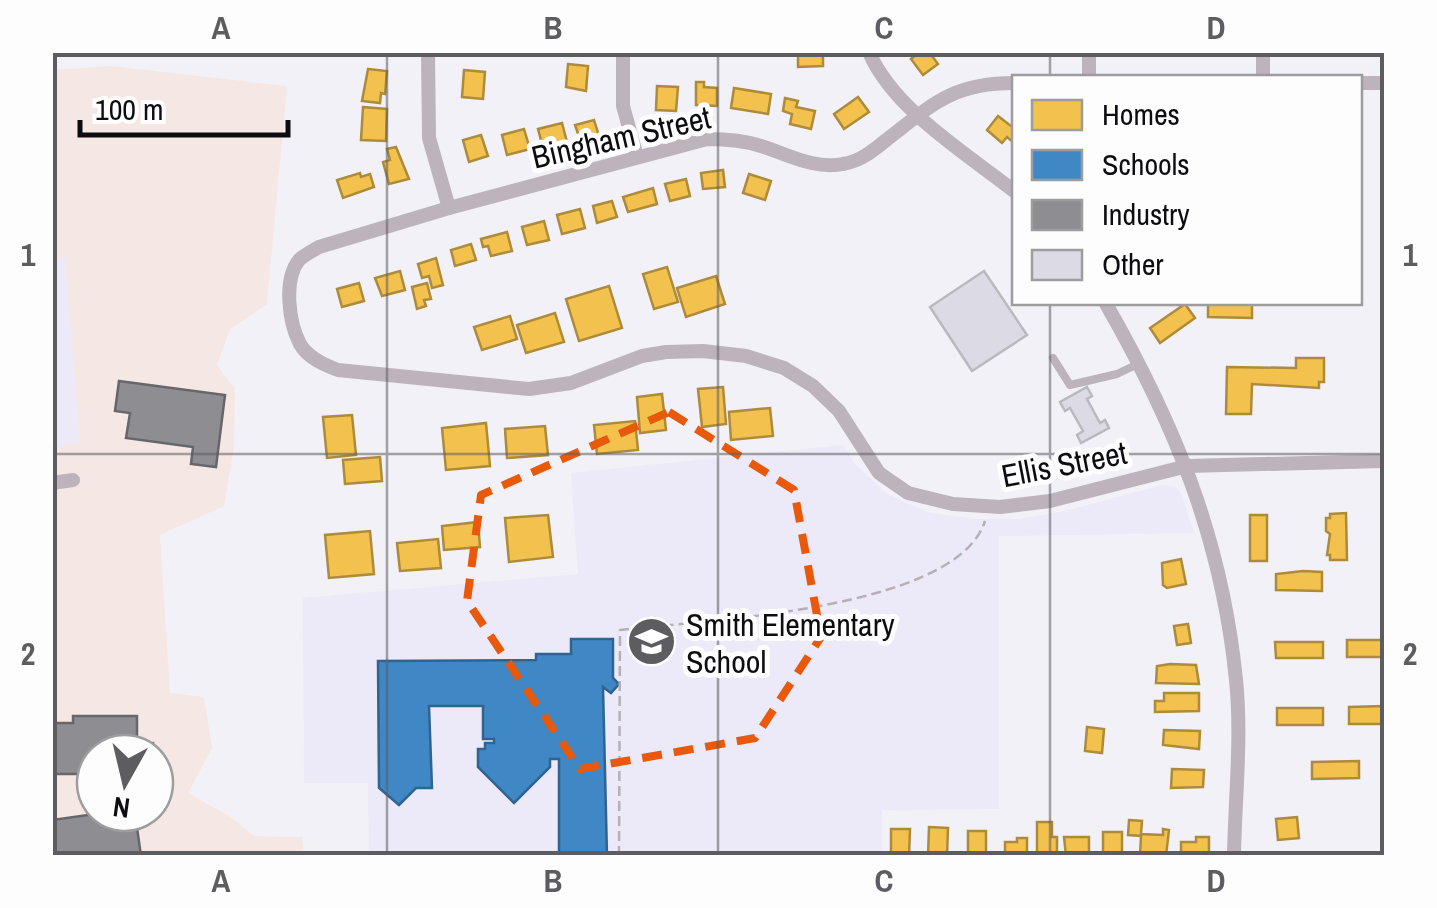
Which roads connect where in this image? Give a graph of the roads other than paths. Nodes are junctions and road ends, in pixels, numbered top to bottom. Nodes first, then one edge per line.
1 (428, 52) edge
2 (623, 52) edge
3 (868, 52) edge
4 (1012, 82) edge
5 (919, 115) junction
6 (637, 157) junction
7 (1012, 189) edge
8 (449, 208) junction
9 (292, 273) joint
10 (1107, 305) edge
11 (1054, 358) dead end
12 (1140, 363) junction
13 (1384, 462) edge
14 (1187, 466) junction
15 (73, 480) dead end
16 (52, 483) edge
17 (1234, 856) edge

1 - 8 street
2 - 6 street
3 - 5 street
4 - 5 street, Bingham Street
5 - 6 street, Bingham Street
5 - 7 street
6 - 8 street, Bingham Street
8 - 9 street, Bingham Street
9 - 14 street, Ellis Street
10 - 12 street
11 - 12 lane
12 - 14 street
13 - 14 street, Ellis Street
14 - 17 street
15 - 16 street

